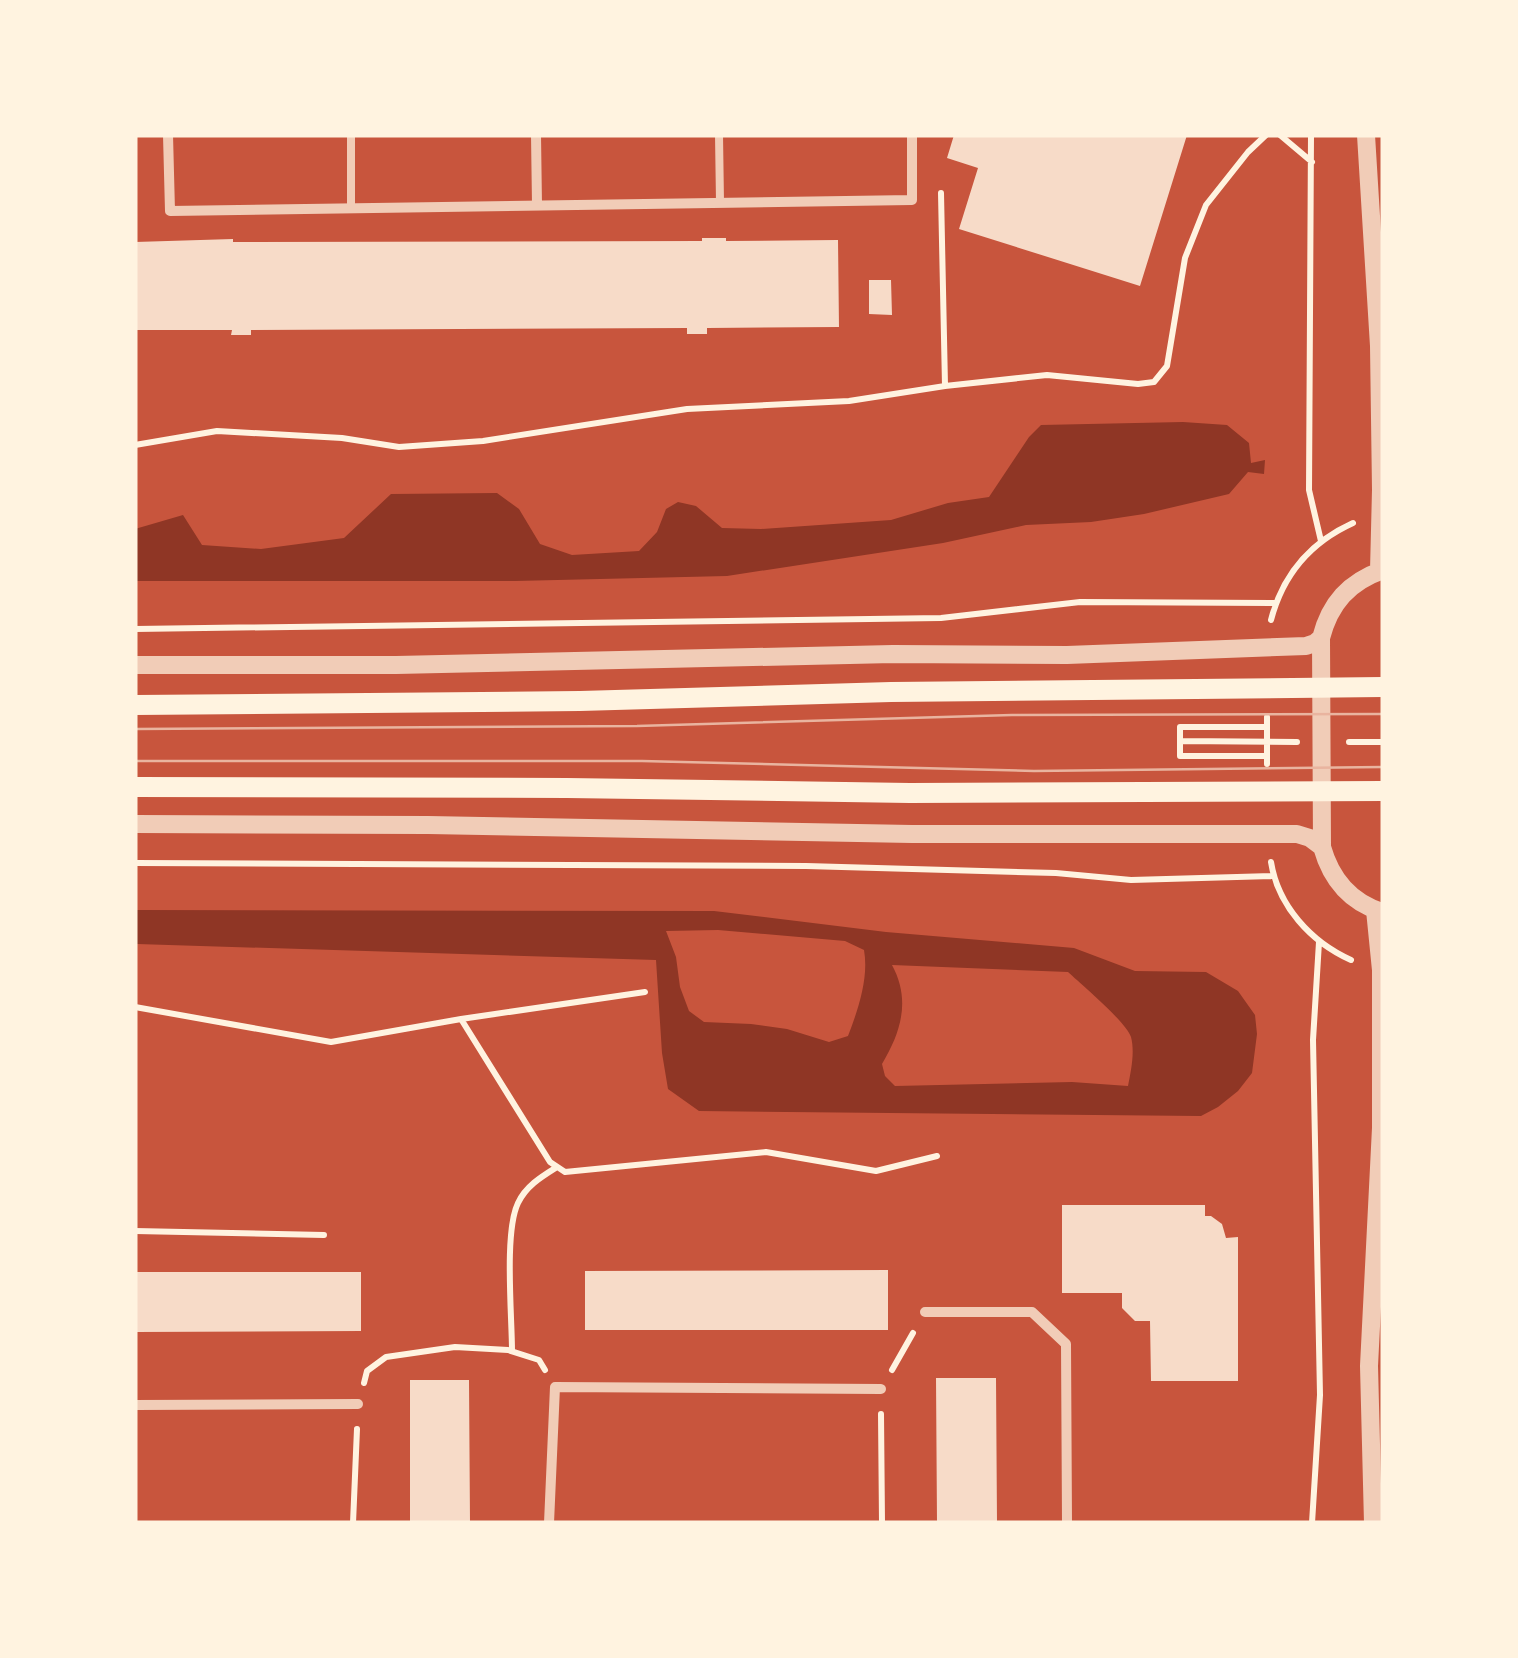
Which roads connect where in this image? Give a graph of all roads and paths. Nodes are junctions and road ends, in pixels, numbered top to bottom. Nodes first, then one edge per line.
1 (168, 135) edge
2 (351, 135) edge
3 (536, 135) edge
4 (720, 135) edge
5 (912, 135) edge
6 (1266, 135) edge
7 (1280, 135) edge
8 (1312, 135) edge
9 (1366, 135) edge
10 (1312, 162) junction
11 (941, 184) dead end
12 (720, 202) junction
13 (537, 205) junction
14 (351, 208) junction
15 (945, 386) junction
16 (135, 444) edge
17 (1380, 515) junction
18 (1321, 541) junction
19 (1381, 571) edge
20 (1276, 603) junction
21 (135, 629) edge
22 (1321, 638) junction
23 (1268, 648) junction
24 (135, 665) edge
25 (1383, 687) edge
26 (135, 705) edge
27 (1267, 711) dead end
28 (1267, 727) junction
29 (1184, 742) junction
30 (1245, 742) dead end
31 (1267, 756) junction
32 (1267, 772) dead end
33 (135, 787) edge
34 (1383, 792) edge
35 (135, 824) edge
36 (1267, 834) junction
37 (1322, 847) junction
38 (135, 863) edge
39 (1274, 876) junction
40 (1379, 911) edge
41 (1319, 942) junction
42 (1381, 970) edge
43 (645, 992) dead end
44 (135, 1007) edge
45 (462, 1019) junction
46 (937, 1156) dead end
47 (557, 1166) junction
48 (135, 1231) edge
49 (324, 1235) dead end
50 (924, 1312) dead end
51 (512, 1352) junction
52 (555, 1387) junction
53 (881, 1388) dead end
54 (358, 1404) junction
55 (135, 1405) edge
56 (353, 1523) edge
57 (549, 1523) edge
58 (1067, 1523) edge
59 (1312, 1523) edge
60 (1373, 1523) edge

1 - 14 street
2 - 14 lane
3 - 13 street
4 - 12 lane
5 - 12 street
6 - 15 path
7 - 10 path
8 - 10 path
9 - 17 street
10 - 18 path
11 - 15 path
12 - 13 street
13 - 14 street
15 - 16 path
17 - 18 path
17 - 19 street
18 - 20 path
19 - 22 street
20 - 21 path
20 - 23 path
22 - 23 street
22 - 37 street
23 - 24 street
25 - 26 main road
27 - 28 path
28 - 29 path
28 - 31 path
29 - 30 path
29 - 31 path
31 - 32 path
33 - 34 main road
35 - 36 street
36 - 37 street
36 - 39 path
37 - 40 street
38 - 39 path
39 - 41 path
40 - 42 street
41 - 42 path
41 - 59 path
42 - 60 street
43 - 45 path
44 - 45 path
45 - 47 path
46 - 47 path
47 - 51 path
48 - 49 path
50 - 58 street
51 - 52 path
51 - 54 path
52 - 53 street
52 - 57 street
54 - 55 street
54 - 56 path

